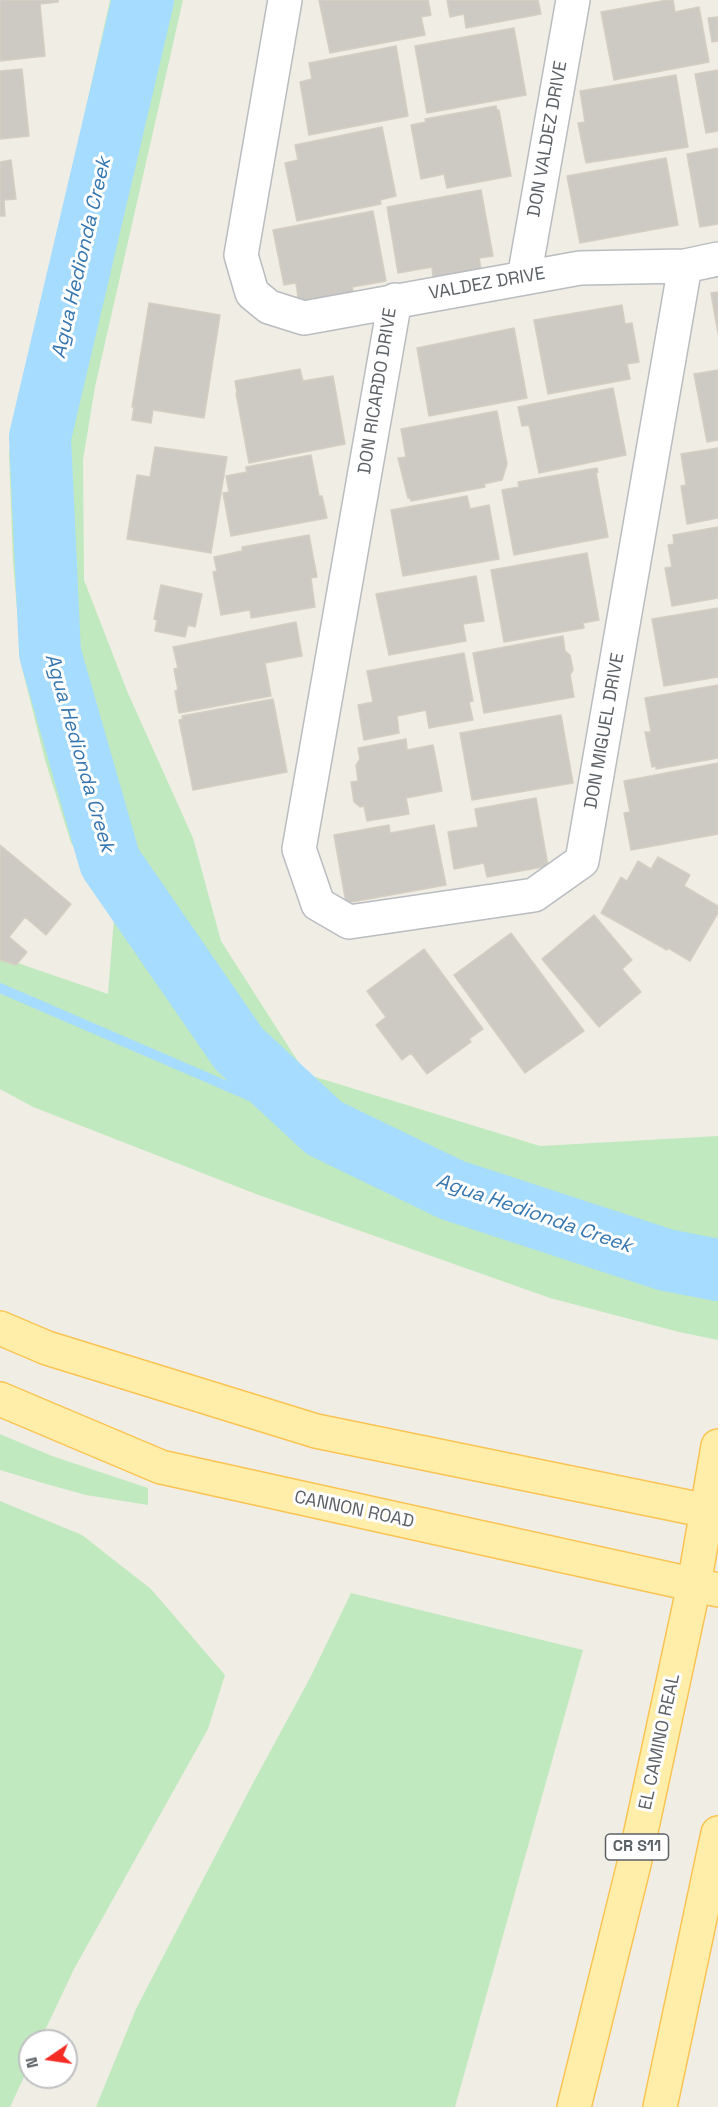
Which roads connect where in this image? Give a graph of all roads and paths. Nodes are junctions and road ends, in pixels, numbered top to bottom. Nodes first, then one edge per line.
1 (285, 0) edge
2 (573, 0) edge
3 (718, 259) edge
4 (685, 266) junction
5 (524, 278) junction
6 (395, 300) junction
7 (299, 849) joint
8 (0, 1328) edge
9 (0, 1399) edge
10 (718, 1446) edge
11 (712, 1512) edge
12 (706, 1588) edge
13 (718, 1833) edge
14 (574, 2107) edge
15 (660, 2107) edge

1 - 6 street, DON RICARDO DRIVE
2 - 5 street, DON VALDEZ DRIVE
3 - 4 street
4 - 5 street, VALDEZ DRIVE
4 - 7 street, DON MIGUEL DRIVE
5 - 6 street, VALDEZ DRIVE
6 - 7 street, DON RICARDO DRIVE
8 - 11 main road
9 - 12 main road, CANNON ROAD
10 - 11 main road, EL CAMINO REAL / CR S11
11 - 12 main road, EL CAMINO REAL / CR S11
12 - 14 main road, EL CAMINO REAL / CR S11
13 - 15 main road

